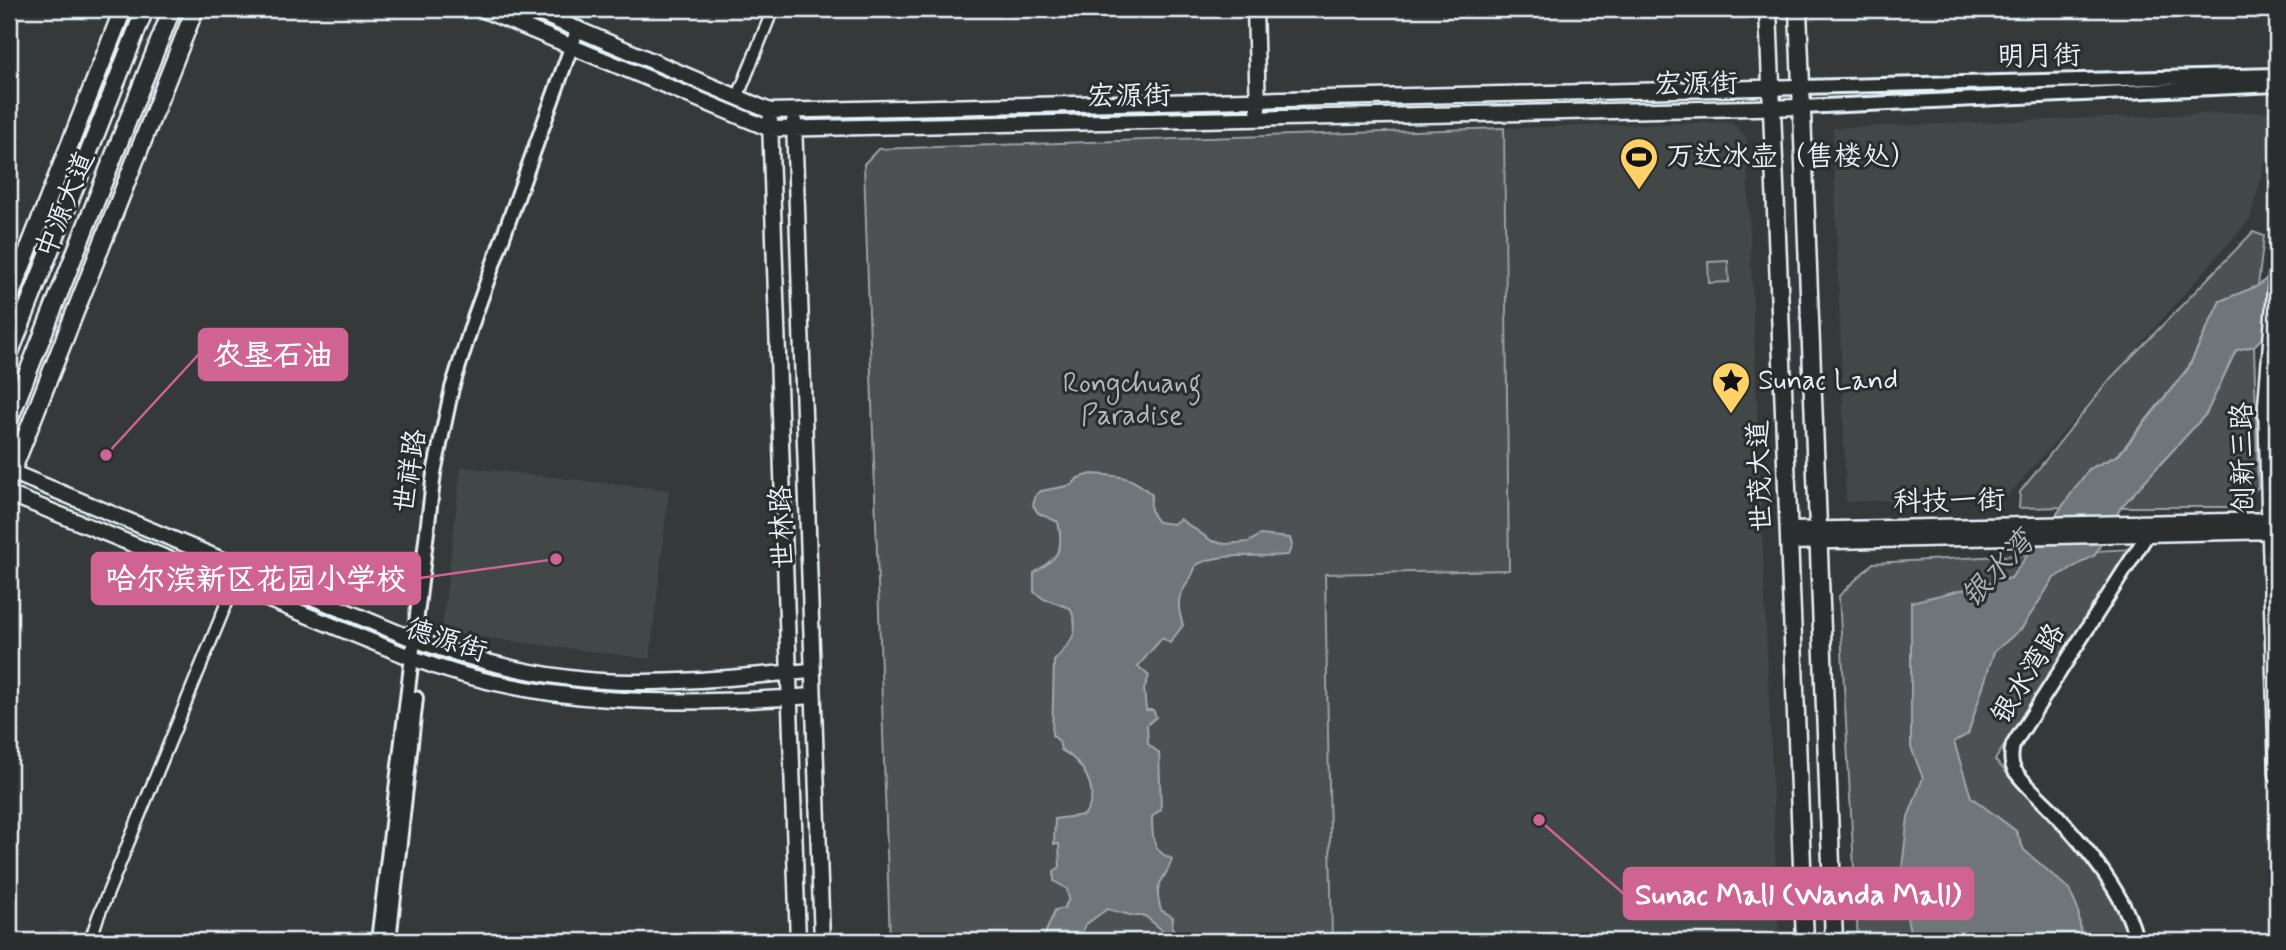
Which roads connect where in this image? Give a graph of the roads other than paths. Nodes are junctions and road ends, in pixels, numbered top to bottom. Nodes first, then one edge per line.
1 (123, 9) edge
2 (145, 9) edge
3 (172, 9) edge
4 (195, 9) edge
5 (481, 9) edge
6 (530, 9) edge
7 (773, 9) edge
8 (1255, 9) edge
9 (1263, 9) edge
10 (1768, 9) edge
11 (1798, 9) edge
12 (578, 29) junction
13 (571, 46) junction
14 (2277, 75) edge
15 (2277, 85) edge
16 (1801, 87) junction
17 (1771, 88) junction
18 (738, 96) junction
19 (1262, 100) junction
20 (1802, 107) junction
21 (1772, 108) junction
22 (770, 111) junction
23 (793, 111) junction
24 (1262, 119) junction
25 (770, 129) junction
26 (794, 129) junction
27 (2277, 266) edge
28 (9, 299) edge
29 (9, 355) edge
30 (9, 420) edge
31 (10, 474) edge
32 (9, 494) edge
33 (2274, 525) edge
34 (2146, 531) junction
35 (1818, 535) junction
36 (1789, 536) junction
37 (234, 585) junction
38 (418, 641) junction
39 (416, 659) junction
40 (812, 671) junction
41 (789, 673) junction
42 (813, 696) junction
43 (790, 698) junction
44 (2277, 775) edge
45 (90, 941) edge
46 (378, 941) edge
47 (388, 941) edge
48 (798, 941) edge
49 (822, 941) edge
50 (1805, 941) edge
51 (1834, 941) edge
52 (2136, 941) edge

1 - 28 main road
2 - 29 main road, 中源大道
3 - 30 main road, 中源大道
4 - 31 main road
5 - 13 main road, 宏源街
6 - 12 main road, 宏源街
7 - 18 street
8 - 19 main road
9 - 19 main road
10 - 17 main road, 世茂大道
11 - 16 main road, 世茂大道
12 - 13 street, 世祥路
12 - 18 main road, 宏源街
13 - 25 main road, 宏源街
13 - 38 street, 世祥路
14 - 16 street, 明月街
15 - 20 street, 明月街
16 - 17 main road, 宏源街
16 - 20 main road, 世茂大道
17 - 19 main road, 宏源街
17 - 21 main road, 世茂大道
18 - 22 main road, 宏源街
19 - 23 main road, 宏源街
19 - 24 main road
20 - 21 main road, 宏源街
20 - 35 main road, 世茂大道
21 - 24 main road, 宏源街
21 - 36 main road, 世茂大道
22 - 23 main road, 宏源街
22 - 25 main road, 世林路
23 - 26 main road, 世林路
24 - 26 main road, 宏源街
25 - 26 main road, 宏源街
25 - 41 main road, 世林路
26 - 40 main road, 世林路
27 - 33 main road, 创新三路
31 - 38 main road, 德源街
32 - 37 main road, 德源街
33 - 34 main road, 科技一街
33 - 44 main road, 创新三路
34 - 35 main road, 科技一街
34 - 52 street, 银水湾路
35 - 36 main road, 科技一街
35 - 51 main road, 世茂大道
36 - 50 main road, 世茂大道
37 - 39 main road, 德源街
37 - 45 street
38 - 39 street, 世祥路
38 - 41 main road, 德源街
39 - 43 main road, 德源街
39 - 46 street, 世祥路
39 - 47 street, 世祥路
40 - 41 main road, 德源街
40 - 42 main road, 世林路
41 - 43 main road, 世林路
42 - 43 main road, 德源街
42 - 49 main road, 世林路
43 - 48 main road, 世林路

